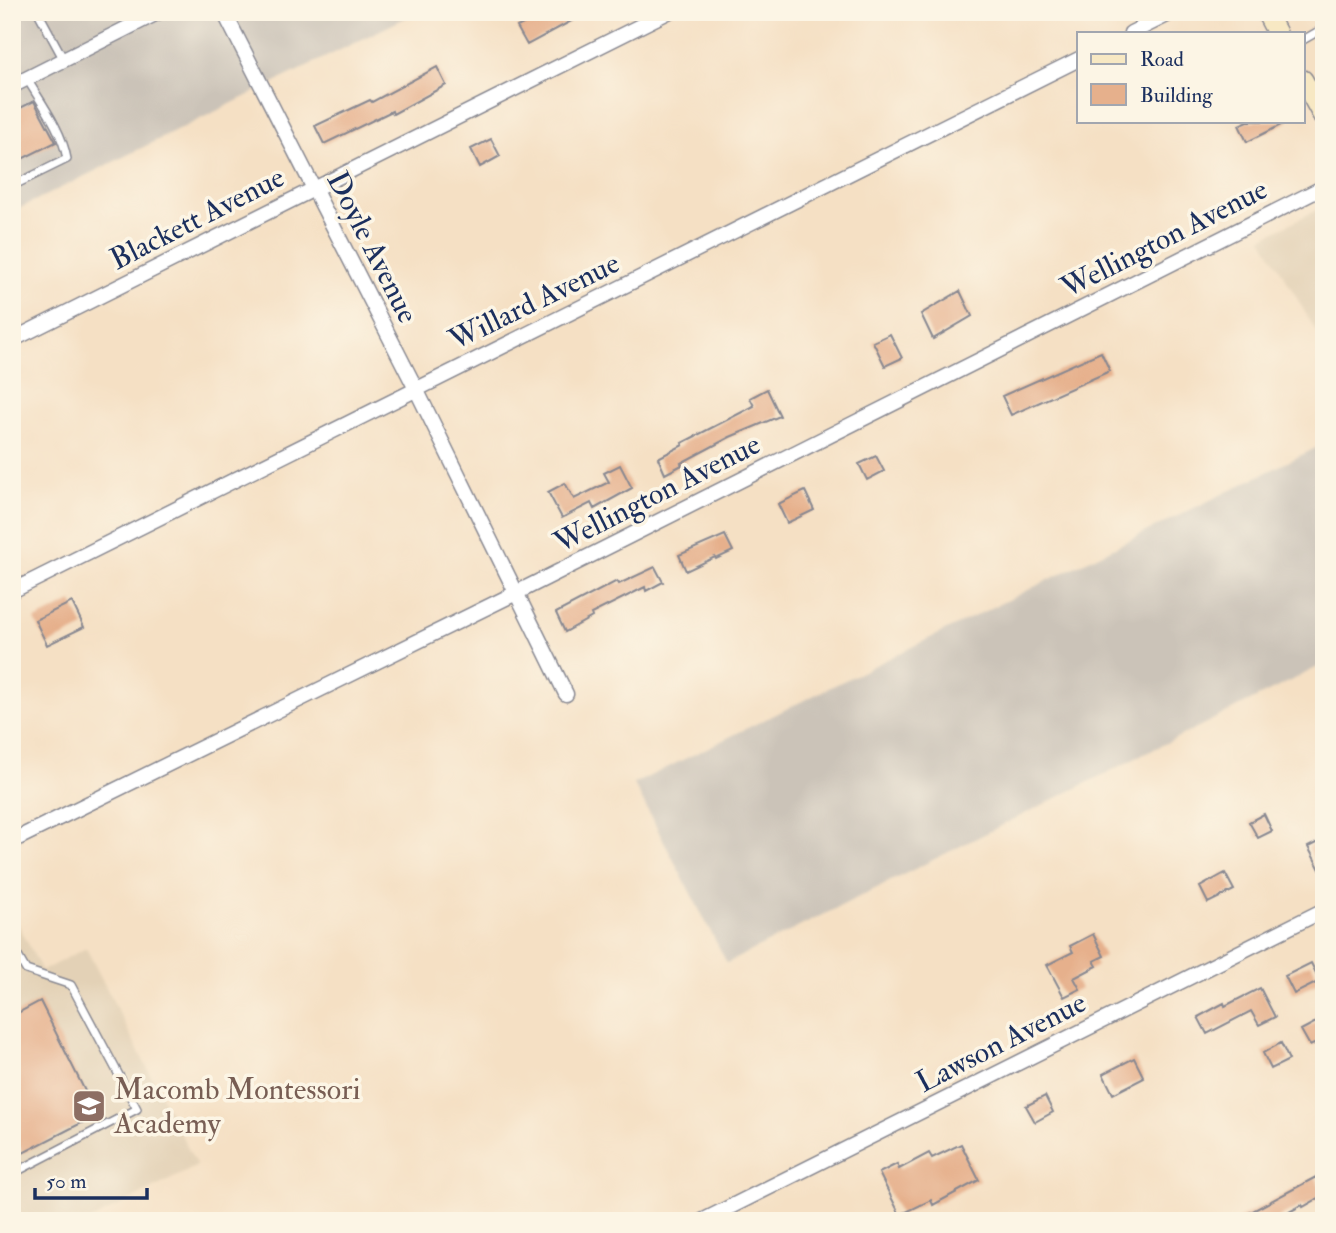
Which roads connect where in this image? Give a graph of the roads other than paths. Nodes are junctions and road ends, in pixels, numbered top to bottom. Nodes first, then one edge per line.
1 (38, 12) edge
2 (159, 12) edge
3 (224, 12) edge
4 (668, 12) edge
5 (1173, 12) edge
6 (1266, 12) edge
7 (1324, 28) edge
8 (1132, 32) edge
9 (1276, 32) edge
10 (1304, 39) edge
11 (64, 60) junction
12 (1077, 60) edge
13 (27, 79) junction
14 (1304, 82) edge
15 (12, 86) edge
16 (1323, 116) edge
17 (12, 186) edge
18 (1324, 187) edge
19 (314, 189) junction
20 (12, 340) edge
21 (416, 389) junction
22 (12, 591) edge
23 (516, 593) junction
24 (566, 694) dead end
25 (12, 841) edge
26 (1324, 910) edge
27 (12, 946) edge
28 (12, 1174) edge
29 (702, 1221) edge

1 - 11 lane
2 - 11 street
3 - 19 street, Doyle Avenue
4 - 19 street, Blackett Avenue
5 - 8 street
6 - 9 street
7 - 10 lane
11 - 13 street
12 - 21 street, Willard Avenue
13 - 15 street
13 - 17 lane
14 - 16 street
18 - 23 street, Wellington Avenue
19 - 20 street, Blackett Avenue
19 - 21 street, Doyle Avenue
21 - 22 street, Willard Avenue
21 - 23 street, Doyle Avenue
23 - 24 street, Doyle Avenue
23 - 25 street, Wellington Avenue
26 - 29 street, Lawson Avenue
27 - 28 lane

